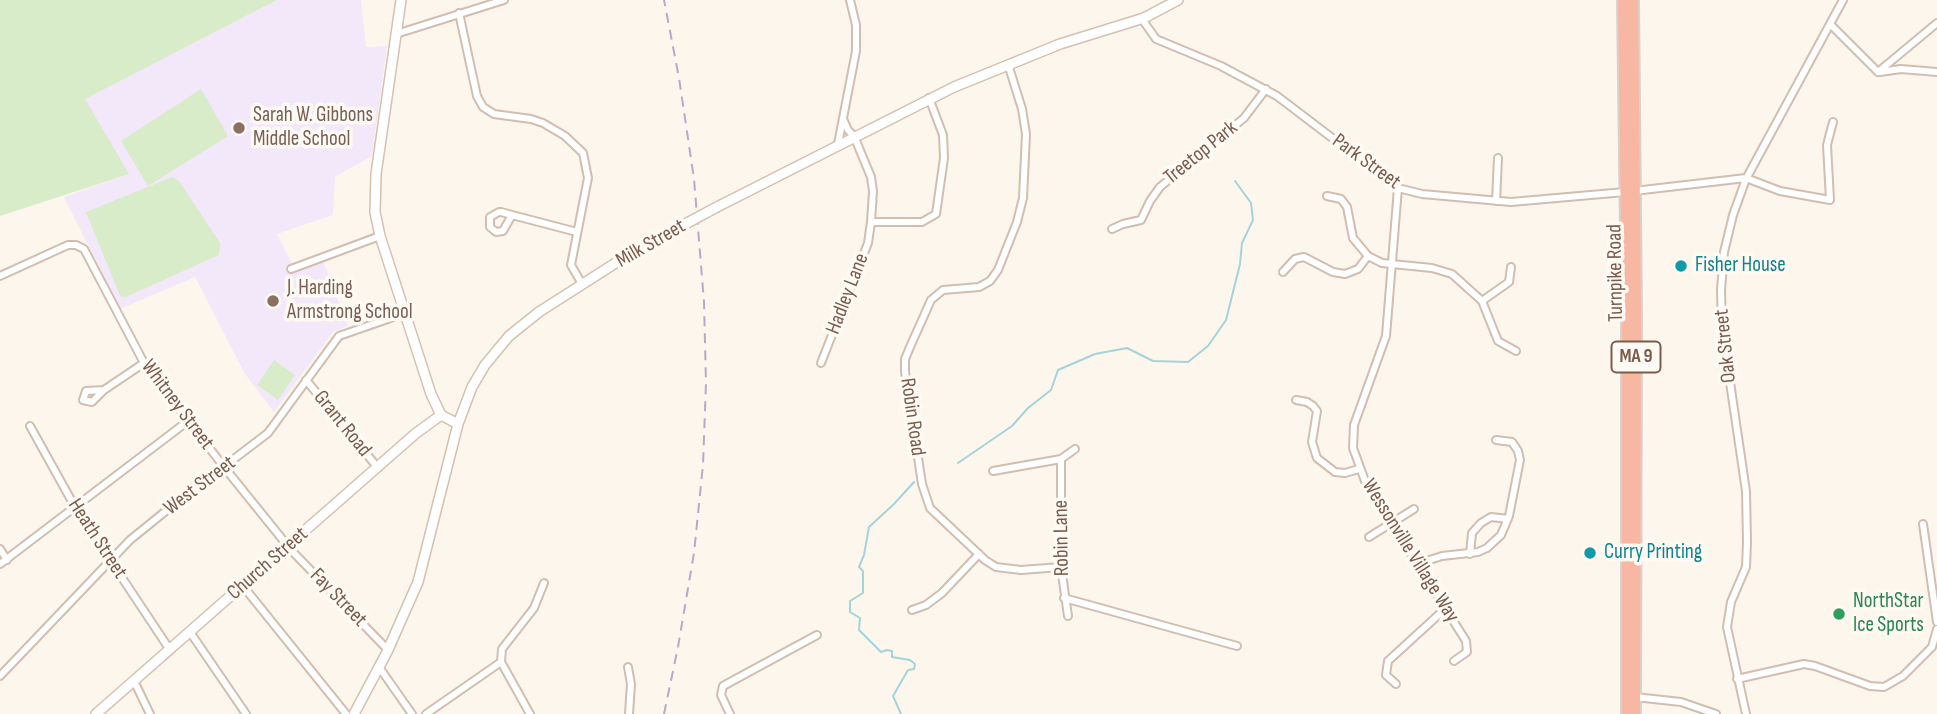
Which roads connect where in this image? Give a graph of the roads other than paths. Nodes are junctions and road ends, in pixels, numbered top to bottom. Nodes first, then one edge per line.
1 (401, 0) edge
2 (504, 0) edge
3 (850, 0) edge
4 (1178, 0) edge
5 (1623, 0) edge
6 (1633, 0) edge
7 (1843, 0) edge
8 (459, 13) junction
9 (1142, 19) junction
10 (1937, 23) edge
11 (1829, 24) junction
12 (396, 34) junction
13 (1008, 64) junction
14 (1878, 72) junction
15 (1937, 72) edge
16 (1266, 89) junction
17 (929, 98) junction
18 (843, 119) junction
19 (1833, 122) dead end
20 (854, 136) junction
21 (838, 144) junction
22 (1498, 158) dead end
23 (1746, 178) junction
24 (1398, 188) junction
25 (1630, 191) junction
26 (1327, 196) dead end
27 (1496, 201) junction
28 (512, 215) dead end
29 (871, 222) junction
30 (1112, 229) dead end
31 (577, 232) junction
32 (380, 236) junction
33 (1368, 256) junction
34 (1391, 265) junction
35 (1511, 267) dead end
36 (291, 269) dead end
37 (1283, 272) dead end
38 (0, 276) edge
39 (582, 284) junction
40 (1482, 301) junction
41 (405, 313) junction
42 (1516, 351) dead end
43 (144, 363) junction
44 (821, 363) dead end
45 (306, 380) junction
46 (104, 390) dead end
47 (1296, 400) dead end
48 (441, 415) junction
49 (188, 421) junction
50 (458, 424) junction
51 (30, 426) dead end
52 (1496, 440) dead end
53 (1075, 449) dead end
54 (1061, 459) junction
55 (224, 467) junction
56 (378, 468) junction
57 (1359, 469) junction
58 (993, 471) dead end
59 (75, 507) junction
60 (1414, 509) dead end
61 (1508, 519) junction
62 (1390, 523) junction
63 (1923, 524) dead end
64 (1369, 537) dead end
65 (288, 546) junction
66 (0, 549) edge
67 (979, 554) junction
68 (1470, 554) junction
69 (6, 559) junction
70 (110, 559) junction
71 (1417, 564) junction
72 (0, 565) edge
73 (1061, 567) junction
74 (544, 583) dead end
75 (243, 586) junction
76 (1064, 598) junction
77 (1446, 608) junction
78 (912, 610) dead end
79 (1068, 616) dead end
80 (1937, 622) edge
81 (1937, 629) edge
82 (190, 632) junction
83 (817, 635) dead end
84 (1237, 646) dead end
85 (170, 650) junction
86 (388, 650) junction
87 (1454, 661) dead end
88 (501, 662) junction
89 (379, 667) junction
90 (628, 667) dead end
91 (0, 676) edge
92 (1737, 679) junction
93 (134, 681) junction
94 (1396, 684) dead end
95 (1635, 697) junction
96 (96, 714) edge
97 (150, 714) edge
98 (246, 714) edge
99 (346, 714) edge
100 (354, 714) edge
101 (412, 714) edge
102 (426, 714) edge
103 (530, 714) edge
104 (629, 714) edge
105 (730, 714) edge
106 (1627, 714) edge
107 (1635, 714) edge
108 (1716, 714) edge
109 (1746, 714) edge

1 - 12 main road
2 - 8 street
3 - 18 street
4 - 9 main road, Milk Street
5 - 25 highway, Turnpike Road / MA 9
6 - 25 highway, Turnpike Road / MA 9
7 - 11 street, Oak Street
8 - 12 street
8 - 31 street
9 - 13 main road, Milk Street
9 - 16 street, Park Street
10 - 14 street
11 - 14 street
11 - 23 street, Oak Street
12 - 32 main road
13 - 17 main road, Milk Street
13 - 67 street, Robin Road
14 - 15 street
16 - 24 street, Park Street
16 - 30 street, Treetop Park
17 - 20 main road, Milk Street
17 - 29 street
18 - 20 street, Hadley Lane
18 - 21 street
19 - 23 street
20 - 21 main road, Milk Street
20 - 29 street, Hadley Lane
21 - 39 main road, Milk Street, bridge
22 - 27 street
23 - 25 street, Park Street
23 - 92 street, Oak Street
24 - 27 street, Park Street
24 - 34 street, Wessonville Village Way
25 - 27 street, Park Street
25 - 95 highway, Turnpike Road / MA 9
25 - 106 highway, Turnpike Road / MA 9
26 - 33 street
28 - 31 street
29 - 44 street, Hadley Lane
31 - 39 street
32 - 36 street
32 - 41 main road
33 - 34 street
33 - 37 street
34 - 40 street
34 - 57 street, Wessonville Village Way
35 - 40 street
38 - 43 street, Whitney Street
39 - 50 main road, Milk Street
40 - 42 street
41 - 45 street, West Street
41 - 48 main road
43 - 46 street
43 - 49 street, Whitney Street
45 - 55 street, West Street
45 - 56 street, Grant Road
47 - 57 street
48 - 50 main road
48 - 56 main road, Church Street
49 - 55 street, Whitney Street
49 - 59 street
50 - 86 main road, Milk Street
51 - 59 street, Heath Street
52 - 61 street
53 - 54 street
54 - 58 street
54 - 73 street, Robin Lane
55 - 65 street, Whitney Street
55 - 70 street, West Street
56 - 65 main road, Church Street
57 - 62 street, Wessonville Village Way
59 - 69 street
59 - 70 street, Heath Street
60 - 62 street
61 - 68 street
61 - 68 street
62 - 64 street
62 - 71 street, Wessonville Village Way
63 - 80 street
65 - 75 main road, Church Street
65 - 86 street, Fay Street
66 - 69 street
67 - 73 street, Robin Road
67 - 78 street
68 - 71 street
69 - 72 street
70 - 85 street, Heath Street
70 - 91 street, West Street
71 - 77 street, Wessonville Village Way
73 - 76 street, Robin Lane
74 - 88 street
75 - 82 main road, Church Street
75 - 99 street
76 - 79 street, Robin Lane
76 - 84 street
77 - 87 street, Wessonville Village Way
77 - 94 street
81 - 92 street
82 - 85 main road, Church Street
82 - 98 street
83 - 105 street
85 - 93 main road, Church Street
86 - 89 main road, Milk Street
88 - 102 street
88 - 103 street
89 - 100 main road, Milk Street
89 - 101 street
90 - 104 street
92 - 109 street, Oak Street
93 - 96 main road, Church Street
93 - 97 street
95 - 107 highway, Turnpike Road / MA 9
95 - 108 street

